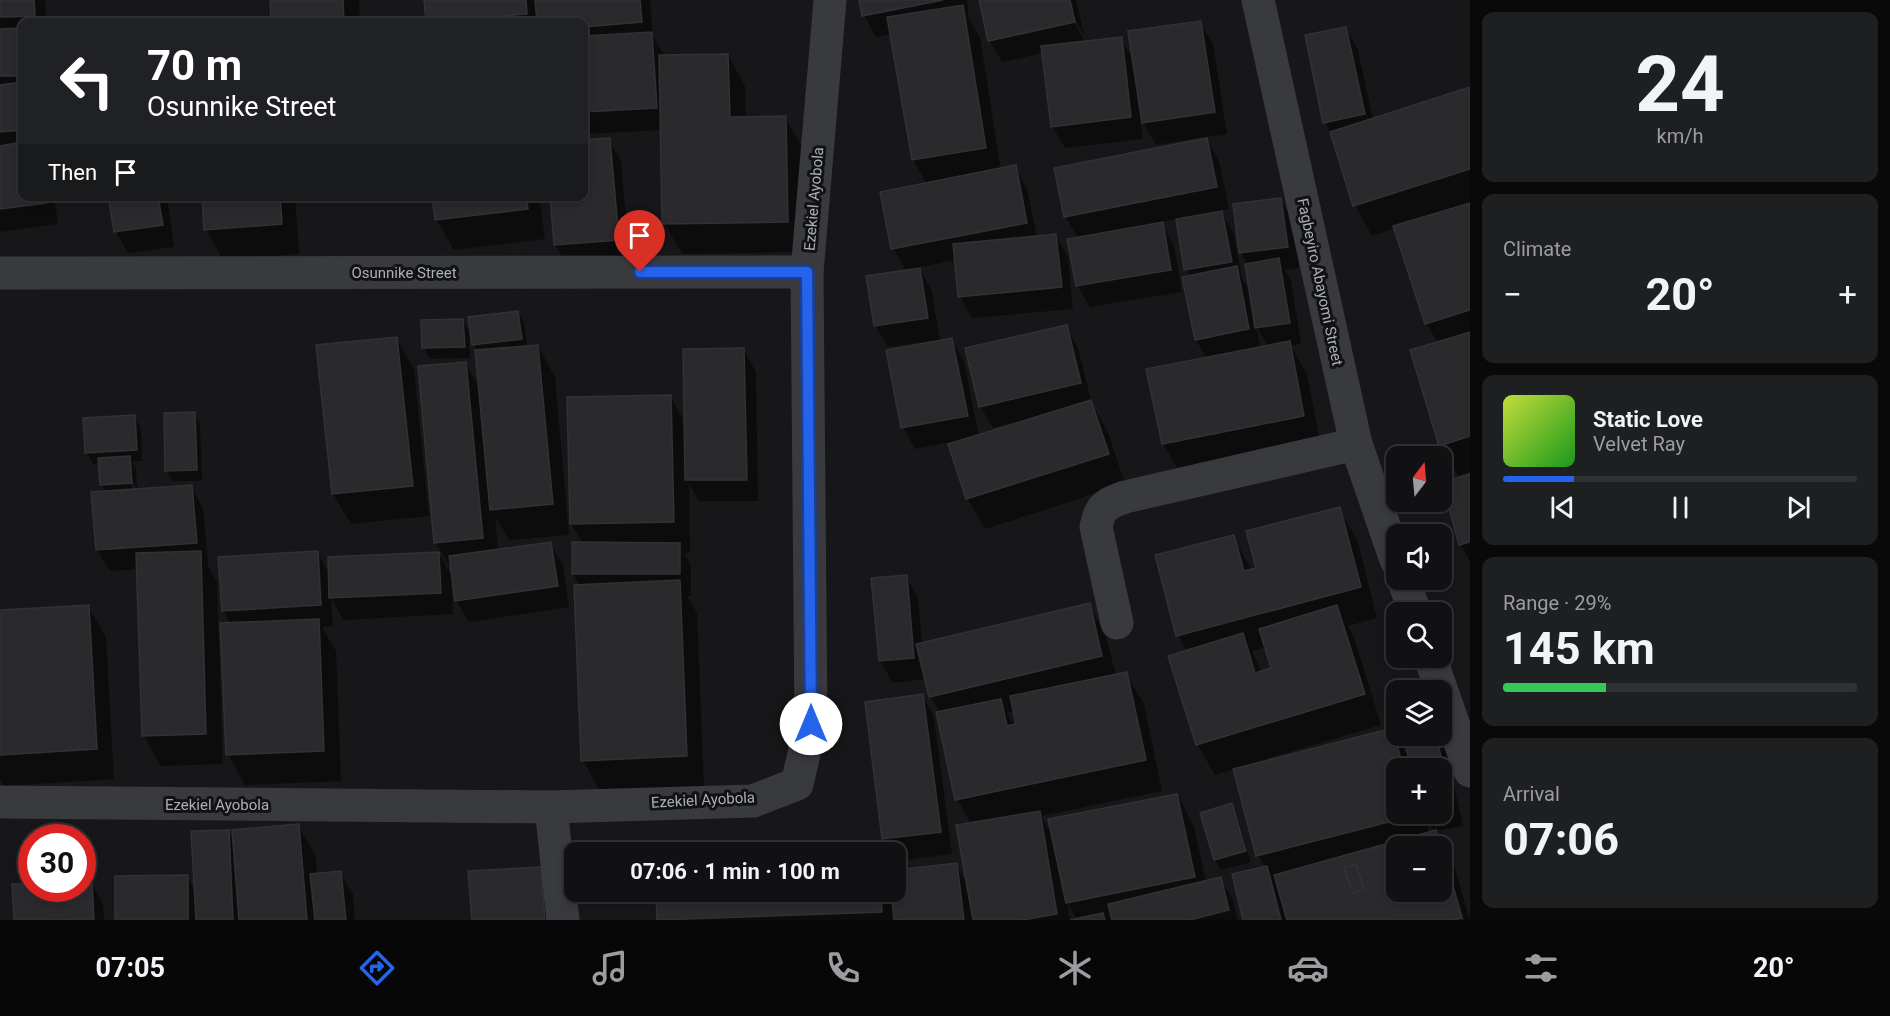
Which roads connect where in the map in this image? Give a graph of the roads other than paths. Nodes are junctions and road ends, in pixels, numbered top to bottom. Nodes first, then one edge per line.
1 (830, 0) edge
2 (1258, 0) edge
3 (807, 272) junction
4 (0, 273) edge
5 (1356, 444) junction
6 (1386, 531) edge
7 (1117, 622) dead end
8 (1434, 668) edge
9 (1470, 771) edge
10 (0, 802) edge
11 (551, 807) junction
12 (563, 920) edge

1 - 3 street, Ezekiel Ayobola
2 - 5 street, Fagbeyiro Abayomi Street
3 - 4 street, Osunnike Street
3 - 11 street, Ezekiel Ayobola
5 - 6 street, Fagbeyiro Abayomi Street
5 - 7 street
8 - 9 street
10 - 11 street, Ezekiel Ayobola
11 - 12 street

